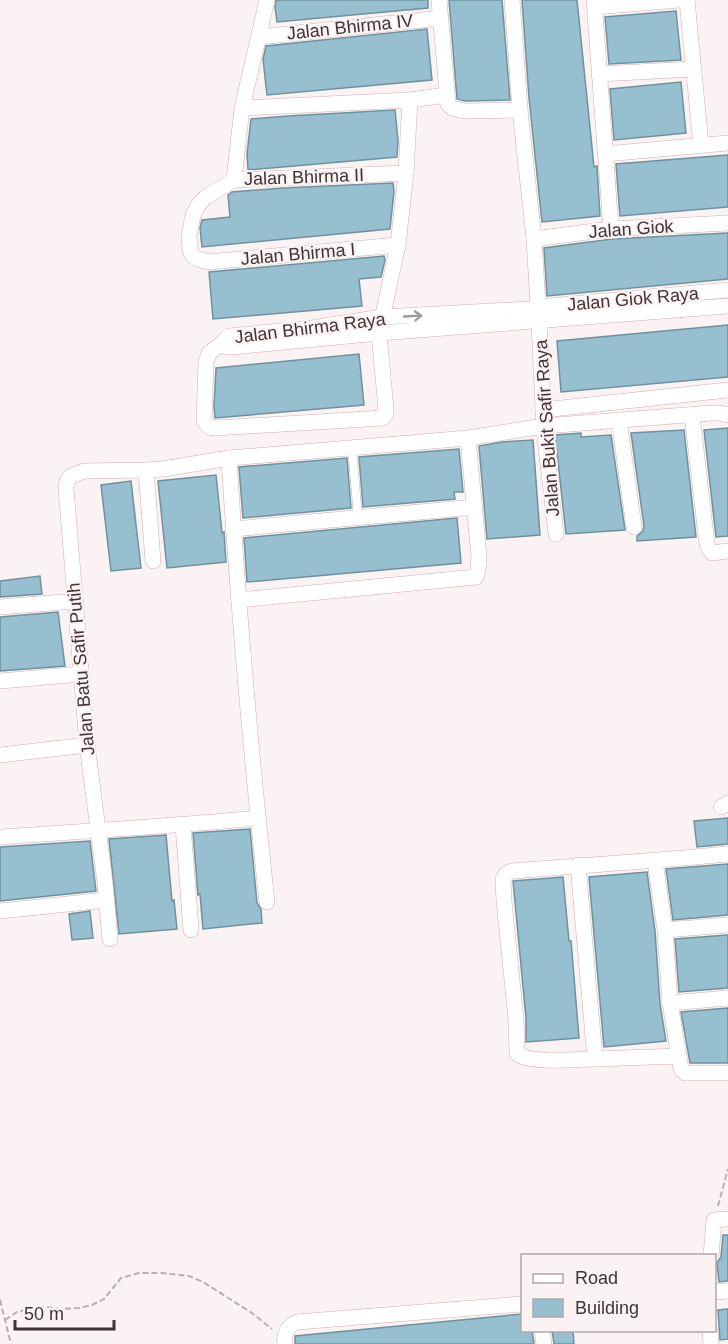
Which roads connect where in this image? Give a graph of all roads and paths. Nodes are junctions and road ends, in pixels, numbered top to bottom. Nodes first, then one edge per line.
1 (267, 0) edge
2 (439, 0) edge
3 (512, 0) edge
4 (679, 0) edge
5 (687, 0) edge
6 (594, 4) edge
7 (441, 18) junction
8 (259, 37) junction
9 (694, 69) junction
10 (599, 74) junction
11 (447, 95) junction
12 (410, 100) junction
13 (242, 108) junction
14 (520, 110) junction
15 (728, 143) edge
16 (701, 145) junction
17 (605, 154) junction
18 (406, 173) junction
19 (234, 180) junction
20 (728, 223) edge
21 (611, 229) junction
22 (534, 239) junction
23 (398, 245) junction
24 (198, 259) joint
25 (728, 290) edge
26 (728, 306) edge
27 (538, 314) junction
28 (382, 317) junction
29 (379, 333) junction
30 (224, 342) junction
31 (728, 390) edge
32 (692, 415) junction
33 (728, 415) edge
34 (543, 417) junction
35 (619, 420) junction
36 (468, 438) junction
37 (352, 448) junction
38 (229, 458) junction
39 (146, 470) junction
40 (475, 507) junction
41 (357, 518) junction
42 (634, 527) dead end
43 (233, 528) junction
44 (556, 534) dead end
45 (728, 551) edge
46 (153, 561) dead end
47 (239, 600) junction
48 (76, 601) junction
49 (0, 607) edge
50 (81, 674) junction
51 (0, 681) edge
52 (87, 746) junction
53 (0, 755) edge
54 (258, 818) junction
55 (183, 825) junction
56 (98, 830) junction
57 (0, 837) edge
58 (728, 854) edge
59 (655, 861) junction
60 (578, 865) junction
61 (106, 900) junction
62 (267, 902) dead end
63 (0, 911) edge
64 (728, 925) edge
65 (191, 930) dead end
66 (665, 930) junction
67 (110, 939) dead end
68 (728, 998) edge
69 (670, 1003) junction
70 (679, 1056) junction
71 (595, 1059) junction
72 (728, 1073) edge
73 (728, 1169) edge
74 (721, 1219) edge
75 (712, 1254) edge
76 (0, 1300) edge
77 (521, 1304) edge
78 (5, 1320) junction
79 (284, 1341) edge
80 (11, 1344) edge

1 - 8 street
2 - 7 street
3 - 14 street, Jalan Bukit Safir Raya
4 - 6 street
5 - 9 street
6 - 10 street
7 - 8 street, Jalan Bhirma IV
7 - 11 street
8 - 13 street
9 - 10 street
9 - 16 street
10 - 17 street
11 - 12 street
11 - 14 street
12 - 13 street
12 - 18 street
13 - 19 street
14 - 22 street, Jalan Bukit Safir Raya
15 - 16 street
16 - 17 street
17 - 21 street
18 - 19 street, Jalan Bhirma II
18 - 23 street
19 - 24 street, Jalan Bhirma II
20 - 21 street, Jalan Giok
21 - 22 street, Jalan Giok
22 - 27 street, Jalan Bukit Safir Raya
23 - 24 street, Jalan Bhirma I
23 - 28 street
25 - 27 street, Jalan Giok Raya
26 - 27 street, Jalan Giok Raya
28 -> 27 street, Jalan Bhirma Raya
27 - 29 street, Jalan Bhirma Raya
27 - 34 street, Jalan Bukit Safir Raya
28 - 29 street
28 - 30 street, Jalan Bhirma Raya
29 - 30 street, Jalan Bhirma Raya
29 - 30 street
31 - 34 street
32 - 33 street
32 - 35 street
32 - 45 street
34 - 35 street
34 - 36 street
34 - 44 street, Jalan Bukit Safir Raya
35 - 42 street
36 - 37 street
36 - 40 street
37 - 38 street
37 - 41 lane
38 - 39 street
38 - 43 street
39 - 46 street
39 - 48 street, Jalan Batu Safir Putih
40 - 41 street
40 - 47 street
41 - 43 street
43 - 47 street
47 - 54 street
48 - 49 street
48 - 50 street, Jalan Batu Safir Putih
50 - 51 street
50 - 52 street, Jalan Batu Safir Putih
52 - 53 street
52 - 56 street, Jalan Batu Safir Putih
54 - 55 street
54 - 62 street
55 - 56 street
55 - 65 street
56 - 57 street
56 - 61 street, Jalan Batu Safir Putih
58 - 59 street
59 - 60 street
59 - 66 street
60 - 71 street
60 - 71 street
61 - 63 street
61 - 67 street, Jalan Batu Safir Putih
64 - 66 street
66 - 69 street
68 - 69 street
69 - 70 street
70 - 71 street
70 - 72 street
73 - 74 path
74 - 75 street
76 - 78 path
77 - 79 street
78 - 79 path
78 - 80 path

